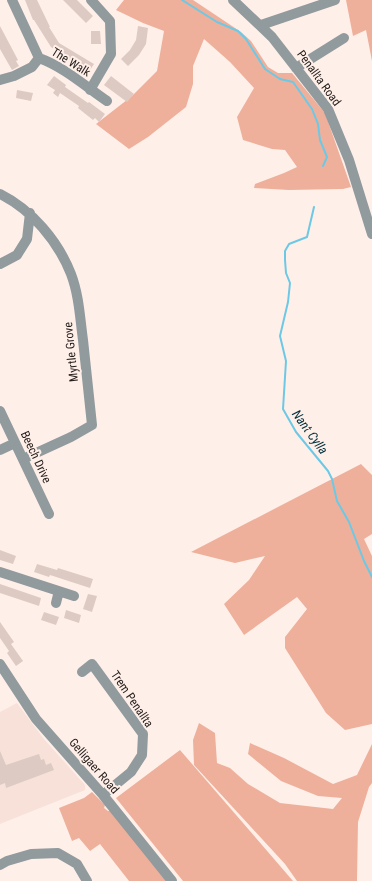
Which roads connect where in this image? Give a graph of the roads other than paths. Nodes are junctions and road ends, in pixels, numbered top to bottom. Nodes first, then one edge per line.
1 (12, 0) edge
2 (91, 0) edge
3 (233, 0) edge
4 (335, 0) edge
5 (260, 25) junction
6 (344, 38) dead end
7 (39, 58) junction
8 (296, 68) junction
9 (0, 80) edge
10 (90, 90) junction
11 (107, 101) dead end
12 (0, 194) edge
13 (30, 213) junction
14 (372, 234) edge
15 (0, 264) edge
16 (0, 411) edge
17 (15, 443) junction
18 (0, 450) edge
19 (23, 459) junction
20 (49, 514) dead end
21 (0, 572) edge
22 (59, 591) junction
23 (74, 596) dead end
24 (56, 603) dead end
25 (0, 664) edge
26 (82, 672) dead end
27 (103, 795) junction
28 (0, 865) edge
29 (88, 881) edge
30 (172, 881) edge

1 - 7 street, The Walk
2 - 10 street, The Walk
3 - 5 street, Penallta Road
4 - 5 street
5 - 8 street, Penallta Road
6 - 8 street
7 - 9 street, The Walk
7 - 10 street, The Walk
8 - 14 street, Penallta Road
10 - 11 street, The Walk
12 - 13 street
13 - 15 street
13 - 19 street, Myrtle Grove
16 - 17 street, Beech Drive
17 - 18 street
17 - 19 street, Beech Drive
19 - 20 street, Beech Drive
21 - 22 street
22 - 23 street
22 - 24 street
25 - 27 street, Gelligaer Road
26 - 27 street, Trem Penallta
27 - 30 street, Gelligaer Road
28 - 29 street

